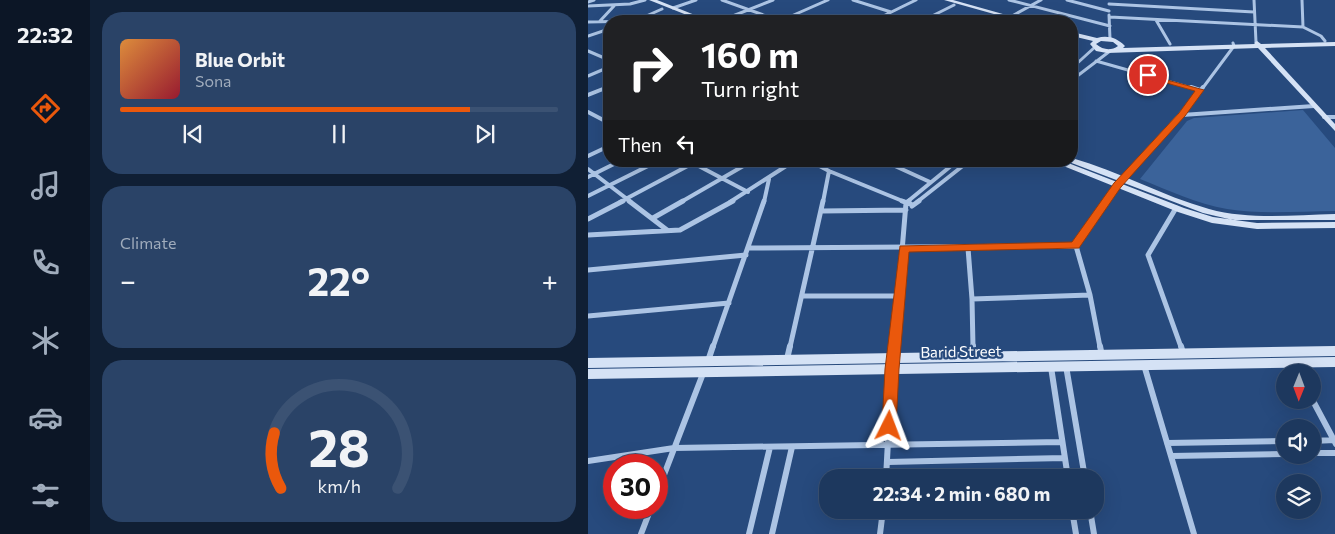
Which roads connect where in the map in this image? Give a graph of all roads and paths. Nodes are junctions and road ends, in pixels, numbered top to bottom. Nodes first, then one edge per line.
1 (594, 0) edge
2 (643, 0) edge
3 (652, 0) edge
4 (696, 0) edge
5 (722, 0) edge
6 (773, 0) edge
7 (828, 0) edge
8 (853, 0) edge
9 (916, 0) edge
10 (937, 0) edge
11 (947, 0) edge
12 (1009, 0) edge
13 (1041, 0) edge
14 (1067, 0) edge
15 (1093, 0) edge
16 (1172, 0) edge
17 (1254, 0) edge
18 (1302, 0) edge
19 (588, 2) edge
20 (1109, 2) edge
21 (1085, 4) junction
22 (954, 5) junction
23 (588, 6) edge
24 (614, 6) junction
25 (1032, 6) junction
26 (1172, 7) junction
27 (673, 8) junction
28 (662, 9) junction
29 (749, 10) junction
30 (1109, 10) junction
31 (891, 12) junction
32 (1254, 12) junction
33 (606, 15) edge
34 (648, 15) edge
35 (678, 15) edge
36 (691, 15) edge
37 (736, 15) edge
38 (763, 15) edge
39 (795, 15) edge
40 (885, 15) edge
41 (934, 15) edge
42 (990, 15) edge
43 (993, 15) edge
44 (1017, 15) edge
45 (1067, 15) edge
46 (1110, 17) junction
47 (603, 18) edge
48 (1078, 18) edge
49 (1156, 20) junction
50 (600, 21) joint
51 (588, 22) edge
52 (1110, 26) junction
53 (1254, 26) junction
54 (1303, 27) junction
55 (603, 31) edge
56 (588, 36) edge
57 (1078, 37) edge
58 (1110, 39) junction
59 (1078, 40) edge
60 (1336, 40) edge
61 (1325, 41) junction
62 (1095, 44) junction
63 (1170, 44) junction
64 (1234, 44) junction
65 (1258, 44) junction
66 (1336, 44) edge
67 (1120, 47) junction
68 (588, 51) edge
69 (1110, 51) junction
70 (603, 57) edge
71 (1096, 61) junction
72 (1078, 62) edge
73 (603, 70) edge
74 (1078, 75) edge
75 (588, 76) edge
76 (603, 90) edge
77 (1200, 90) junction
78 (588, 96) edge
79 (1314, 106) junction
80 (588, 112) edge
81 (593, 114) junction
82 (1182, 115) junction
83 (588, 117) edge
84 (1324, 117) junction
85 (1336, 117) edge
86 (603, 120) edge
87 (1336, 130) edge
88 (603, 149) edge
89 (588, 150) edge
90 (594, 154) junction
91 (588, 156) edge
92 (1078, 163) edge
93 (608, 167) edge
94 (646, 167) edge
95 (685, 167) edge
96 (702, 167) edge
97 (742, 167) edge
98 (786, 167) edge
99 (823, 167) edge
100 (897, 167) edge
101 (950, 167) edge
102 (960, 167) edge
103 (1074, 167) edge
104 (588, 169) edge
105 (829, 171) junction
106 (595, 174) junction
107 (588, 177) edge
108 (722, 179) junction
109 (769, 179) junction
110 (930, 182) junction
111 (1120, 182) junction
112 (610, 185) junction
113 (748, 192) junction
114 (588, 196) edge
115 (627, 198) junction
116 (906, 207) junction
117 (1176, 208) junction
118 (822, 211) junction
119 (1336, 217) edge
120 (653, 218) junction
121 (588, 219) edge
122 (1336, 225) edge
123 (668, 230) junction
124 (588, 235) edge
125 (1076, 246) junction
126 (813, 247) junction
127 (748, 248) junction
128 (904, 248) junction
129 (968, 248) junction
130 (746, 255) junction
131 (588, 270) edge
132 (1090, 295) junction
133 (803, 296) junction
134 (899, 296) junction
135 (972, 298) junction
136 (729, 303) junction
137 (588, 316) edge
138 (1336, 350) edge
139 (1287, 351) junction
140 (1183, 353) junction
141 (973, 356) junction
142 (787, 360) junction
143 (1103, 360) junction
144 (708, 361) junction
145 (1336, 362) edge
146 (588, 363) edge
147 (892, 363) junction
148 (1294, 364) edge
149 (1320, 364) edge
150 (1144, 365) junction
151 (1051, 366) junction
152 (1066, 366) junction
153 (1276, 367) edge
154 (703, 372) junction
155 (588, 374) edge
156 (1318, 409) edge
157 (1276, 441) edge
158 (1321, 441) edge
159 (1062, 442) junction
160 (1335, 442) edge
161 (1167, 443) junction
162 (888, 445) junction
163 (770, 447) junction
164 (792, 447) junction
165 (674, 448) junction
166 (1321, 453) edge
167 (1336, 453) edge
168 (1276, 454) edge
169 (1171, 456) junction
170 (1065, 458) junction
171 (588, 460) edge
172 (888, 462) junction
173 (668, 464) edge
174 (887, 469) edge
175 (1067, 469) edge
176 (1083, 469) edge
177 (647, 519) edge
178 (882, 519) edge
179 (1074, 519) edge
180 (1092, 519) edge
181 (641, 534) edge
182 (749, 534) edge
183 (772, 534) edge
184 (880, 534) edge
185 (1076, 534) edge
186 (1094, 534) edge
187 (1194, 534) edge

1 - 19 street
2 - 24 street
2 - 28 main road
3 - 27 main road
4 - 27 street
5 - 29 street
6 - 29 street
7 - 39 street
8 - 31 street
9 - 31 street
10 - 22 main road
11 - 43 main road
12 - 25 street
13 - 25 street
14 - 21 street
15 - 21 street
16 - 26 street
17 - 32 street
18 - 54 street
20 - 26 street
20 - 30 street
21 - 30 street
22 - 41 street
22 - 42 main road
23 - 24 street
24 - 33 street
25 - 44 street
25 - 45 street
26 - 32 street
27 - 36 main road
28 - 34 street
28 - 35 main road
29 - 37 street
29 - 38 street
30 - 46 street
31 - 40 street
32 - 53 street
46 - 49 street
46 - 52 street
47 - 50 street
48 - 52 street
49 - 53 street
49 - 63 street
50 - 51 street
52 - 58 street
53 - 54 street
53 - 65 street
54 - 61 street
55 - 56 street
57 - 62 main road
58 - 62 main road
58 - 67 main road
59 - 62 main road
60 - 61 main road
61 - 65 main road
62 - 69 main road
62 - 72 street
63 - 64 main road
63 - 67 main road
64 - 65 main road
64 - 67 main road
64 - 77 street
65 - 66 main road
65 - 79 main road
67 - 69 main road
68 - 70 street
69 - 71 street
71 - 74 street
71 - 77 street
73 - 75 street
76 - 78 street
77 - 82 street
79 - 82 street
79 - 84 main road
80 - 81 street
81 - 83 street
81 - 86 street
82 - 111 street
84 - 85 street
84 - 87 main road
88 - 90 street
89 - 90 street
90 - 91 street
92 - 111 main road
93 - 106 street
94 - 112 street
95 - 115 street
96 - 108 street
97 - 108 street
98 - 109 street
99 - 105 street
100 - 110 street
101 - 110 street
102 - 116 street
103 - 111 main road
104 - 106 street
105 - 116 street
105 - 118 street
106 - 107 street
106 - 112 street
108 - 113 street
108 - 120 street
109 - 113 street
109 - 127 street
110 - 116 street
111 - 117 main road
111 - 119 main road
111 - 125 street
112 - 114 street
112 - 115 street
113 - 123 street
115 - 120 street
115 - 121 street
116 - 118 street
116 - 128 street
117 - 122 main road
117 - 140 street
118 - 126 street
120 - 123 street
123 - 124 street
125 - 129 street
125 - 132 street
126 - 127 street
126 - 128 street
126 - 133 street
127 - 130 street
128 - 129 street
128 - 134 street
129 - 135 street
130 - 131 street
130 - 136 street
132 - 135 street
132 - 143 street
133 - 134 street
133 - 142 street
134 - 147 street
135 - 141 street
136 - 137 street
136 - 144 street
138 - 139 main road, Barid Street
139 - 140 main road, Barid Street
139 - 148 street
140 - 143 main road, Barid Street
141 - 143 main road, Barid Street
141 - 147 main road, Barid Street
142 - 144 main road, Barid Street
142 - 147 main road, Barid Street
143 - 150 main road, Barid Street
143 - 152 main road, Barid Street
144 - 146 main road, Barid Street
144 - 154 street
145 - 149 main road, Barid Street
147 - 151 main road, Barid Street
147 - 154 main road, Barid Street
147 - 162 street
150 - 153 main road, Barid Street
150 - 161 street
151 - 152 main road, Barid Street
151 - 159 street
152 - 176 street
154 - 155 main road, Barid Street
154 - 165 street
156 - 160 street
157 - 161 street
158 - 160 street
159 - 162 street
159 - 170 street
161 - 169 street
162 - 164 street
162 - 172 street
163 - 164 street
163 - 165 street
163 - 182 street
164 - 183 street
165 - 171 street
165 - 173 street
166 - 167 street
168 - 169 street
169 - 187 street
170 - 172 street
170 - 175 street
172 - 174 street
177 - 181 street
178 - 184 street
179 - 185 street
180 - 186 street

